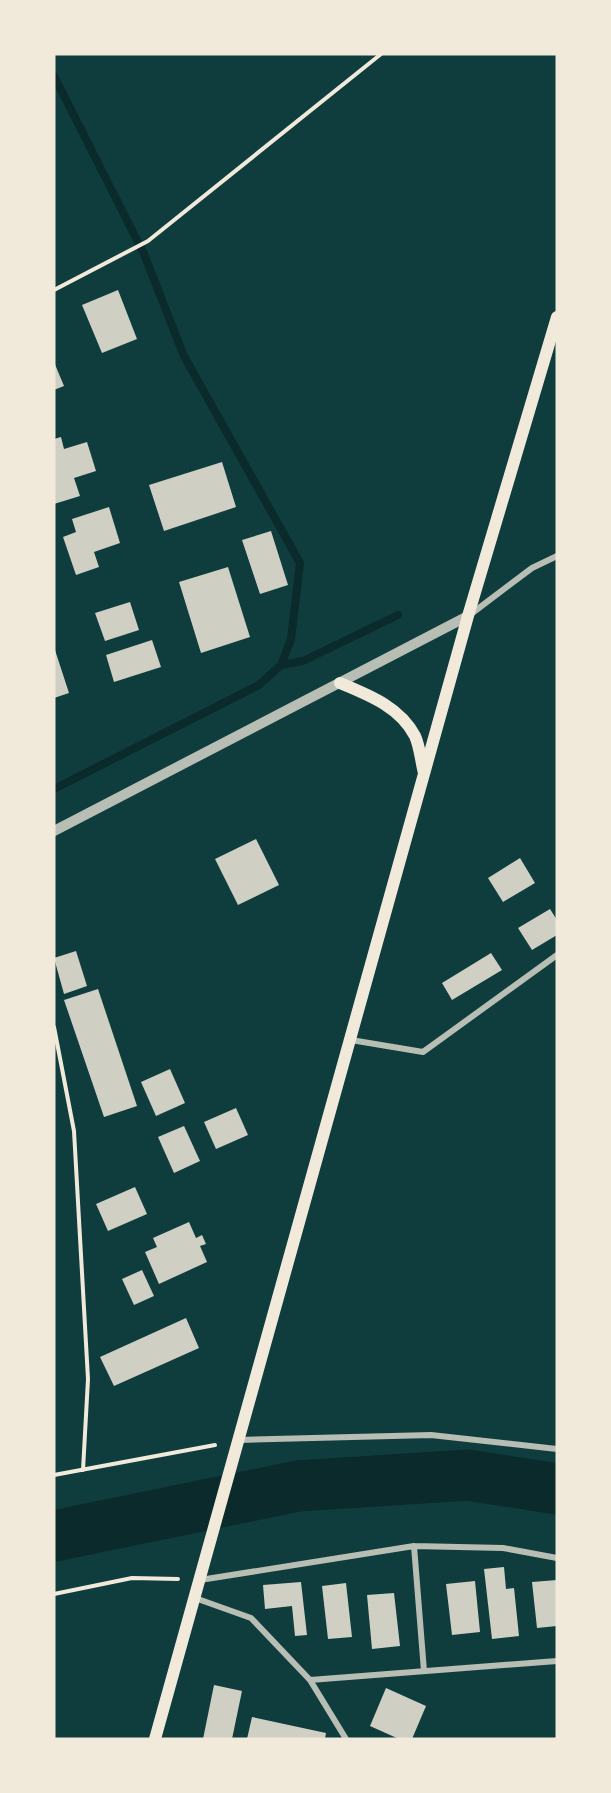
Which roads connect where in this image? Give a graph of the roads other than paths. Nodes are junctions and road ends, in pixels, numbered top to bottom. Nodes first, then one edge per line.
1 (557, 318) edge
2 (557, 556) edge
3 (468, 616) junction
4 (340, 683) junction
5 (424, 774) junction
6 (54, 831) edge
7 (557, 955) edge
8 (351, 1040) junction
9 (239, 1440) junction
10 (557, 1449) edge
11 (414, 1546) junction
12 (557, 1558) edge
13 (200, 1580) junction
14 (195, 1598) junction
15 (557, 1661) edge
16 (424, 1671) junction
17 (310, 1680) junction
18 (155, 1739) edge
19 (346, 1739) edge

1 - 3 main road
2 - 3 street
3 - 4 street
3 - 5 main road
4 - 5 main road
4 - 6 street
5 - 8 main road
7 - 8 street
8 - 9 main road
9 - 10 street
9 - 13 main road
11 - 12 street
11 - 13 street
11 - 16 street
13 - 14 main road
14 - 17 street
14 - 18 main road
15 - 16 street
16 - 17 street
17 - 19 street

